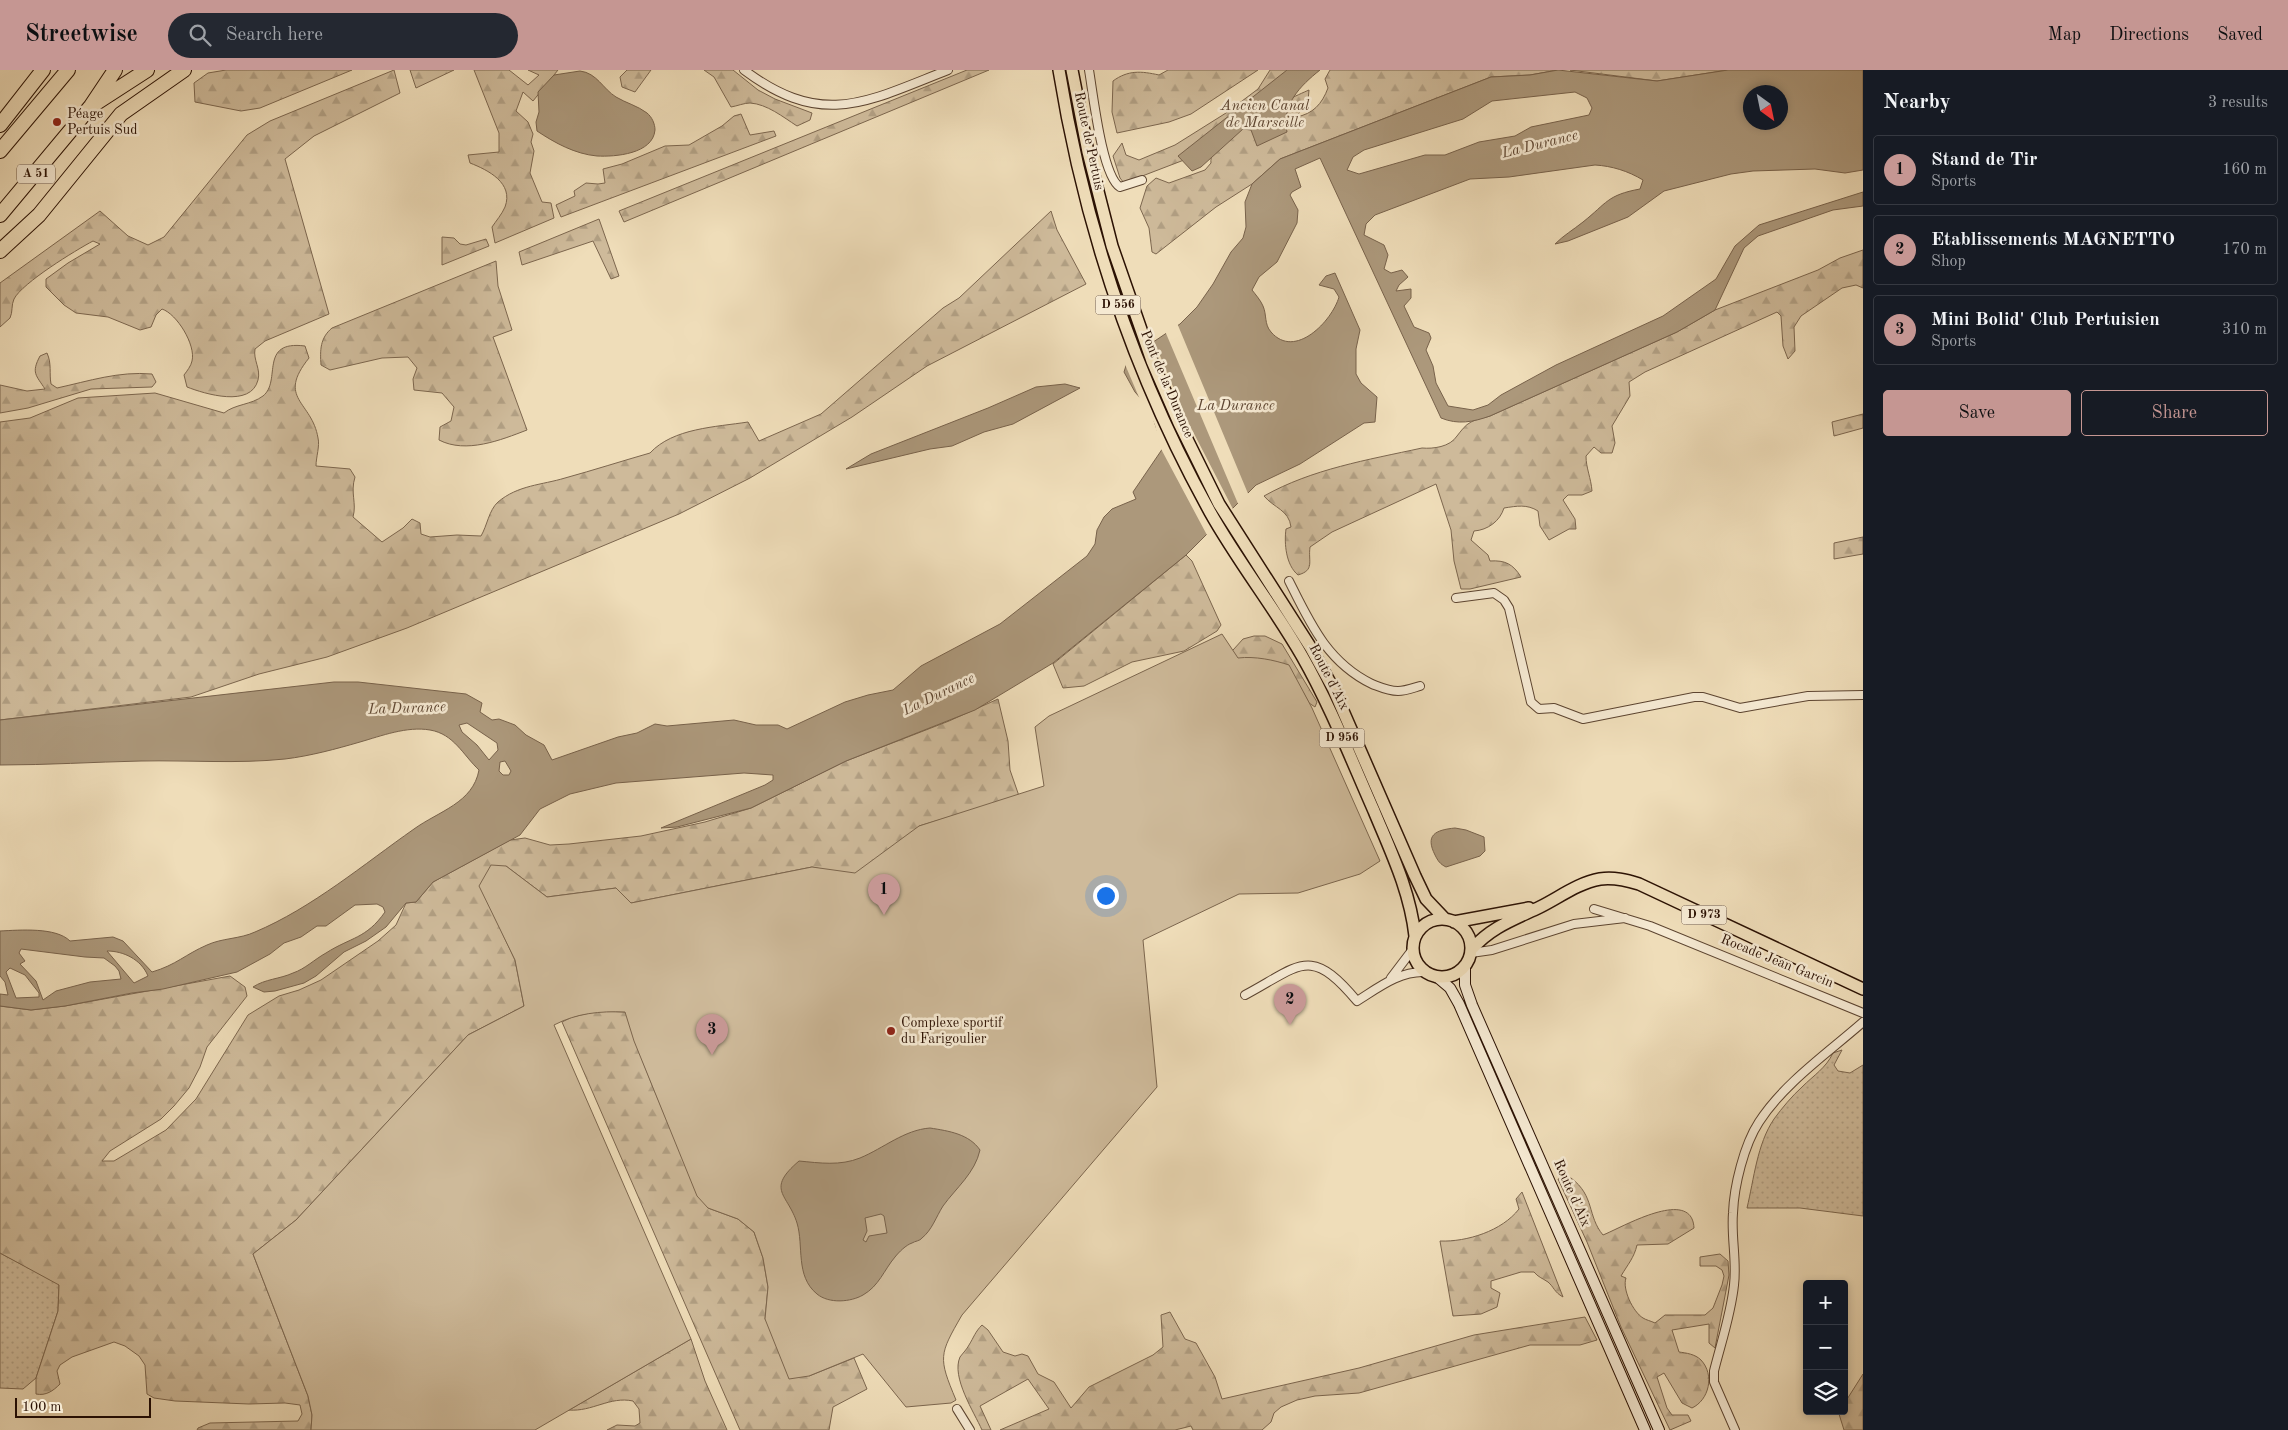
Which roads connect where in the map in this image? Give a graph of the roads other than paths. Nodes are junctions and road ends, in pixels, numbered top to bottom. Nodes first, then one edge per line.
1 (44, 70) edge
2 (68, 70) edge
3 (115, 70) edge
4 (147, 70) edge
5 (184, 70) edge
6 (744, 70) edge
7 (948, 70) edge
8 (1059, 70) edge
9 (1072, 70) edge
10 (1089, 70) edge
11 (91, 106) junction
12 (0, 125) edge
13 (0, 151) edge
14 (1142, 180) dead end
15 (1104, 214) joint
16 (0, 215) edge
17 (1091, 218) joint
18 (0, 251) edge
19 (1163, 387) joint
20 (1151, 392) joint
21 (1246, 548) joint
22 (1236, 554) joint
23 (1289, 581) dead end
24 (1456, 598) dead end
25 (1420, 686) dead end
26 (1863, 695) edge
27 (1543, 905) junction
28 (1594, 909) dead end
29 (1629, 918) junction
30 (1450, 920) junction
31 (1415, 936) junction
32 (1413, 949) junction
33 (1471, 951) junction
34 (1465, 967) junction
35 (1425, 972) junction
36 (1437, 978) junction
37 (1388, 982) junction
38 (1863, 989) edge
39 (1245, 995) dead end
40 (1863, 1013) edge
41 (1863, 1022) edge
42 (957, 1409) dead end
43 (970, 1430) edge
44 (1644, 1430) edge
45 (1658, 1430) edge
46 (1735, 1430) edge

1 - 12 highway
2 - 13 highway
3 - 11 highway, A 51
4 - 11 highway
5 - 18 highway
6 - 7 street
8 - 17 main road, Route de Pertuis / D 556
9 - 15 main road, Route de Pertuis / D 556
10 - 14 street
11 - 16 highway, A 51
15 - 19 main road, Pont de la Durance / D 556
17 - 20 main road, Pont de la Durance / D 556
19 - 21 main road, Pont de la Durance / D 956
20 - 22 main road, Pont de la Durance / D 956
21 - 30 main road, Route d'Aix / D 956
22 - 31 main road, Route d'Aix / D 956
23 - 25 street
24 - 26 street
27 - 30 main road, Rocade Jean Garcin / D 973
27 - 33 main road, Rocade Jean Garcin / D 973
27 - 38 main road, Rocade Jean Garcin / D 973
28 - 29 street, Rocade Jean Garcin / D 973
29 - 33 street
29 - 40 street, Rocade Jean Garcin / D 973
30 - 31 main road
30 - 33 main road
31 - 32 main road
32 - 35 main road
32 - 37 street
33 - 34 main road
34 - 36 main road
34 - 45 main road, Route d'Aix
35 - 36 main road
35 - 37 street
36 - 44 main road, Route d'Aix
37 - 39 street
41 - 46 street
42 - 43 street

